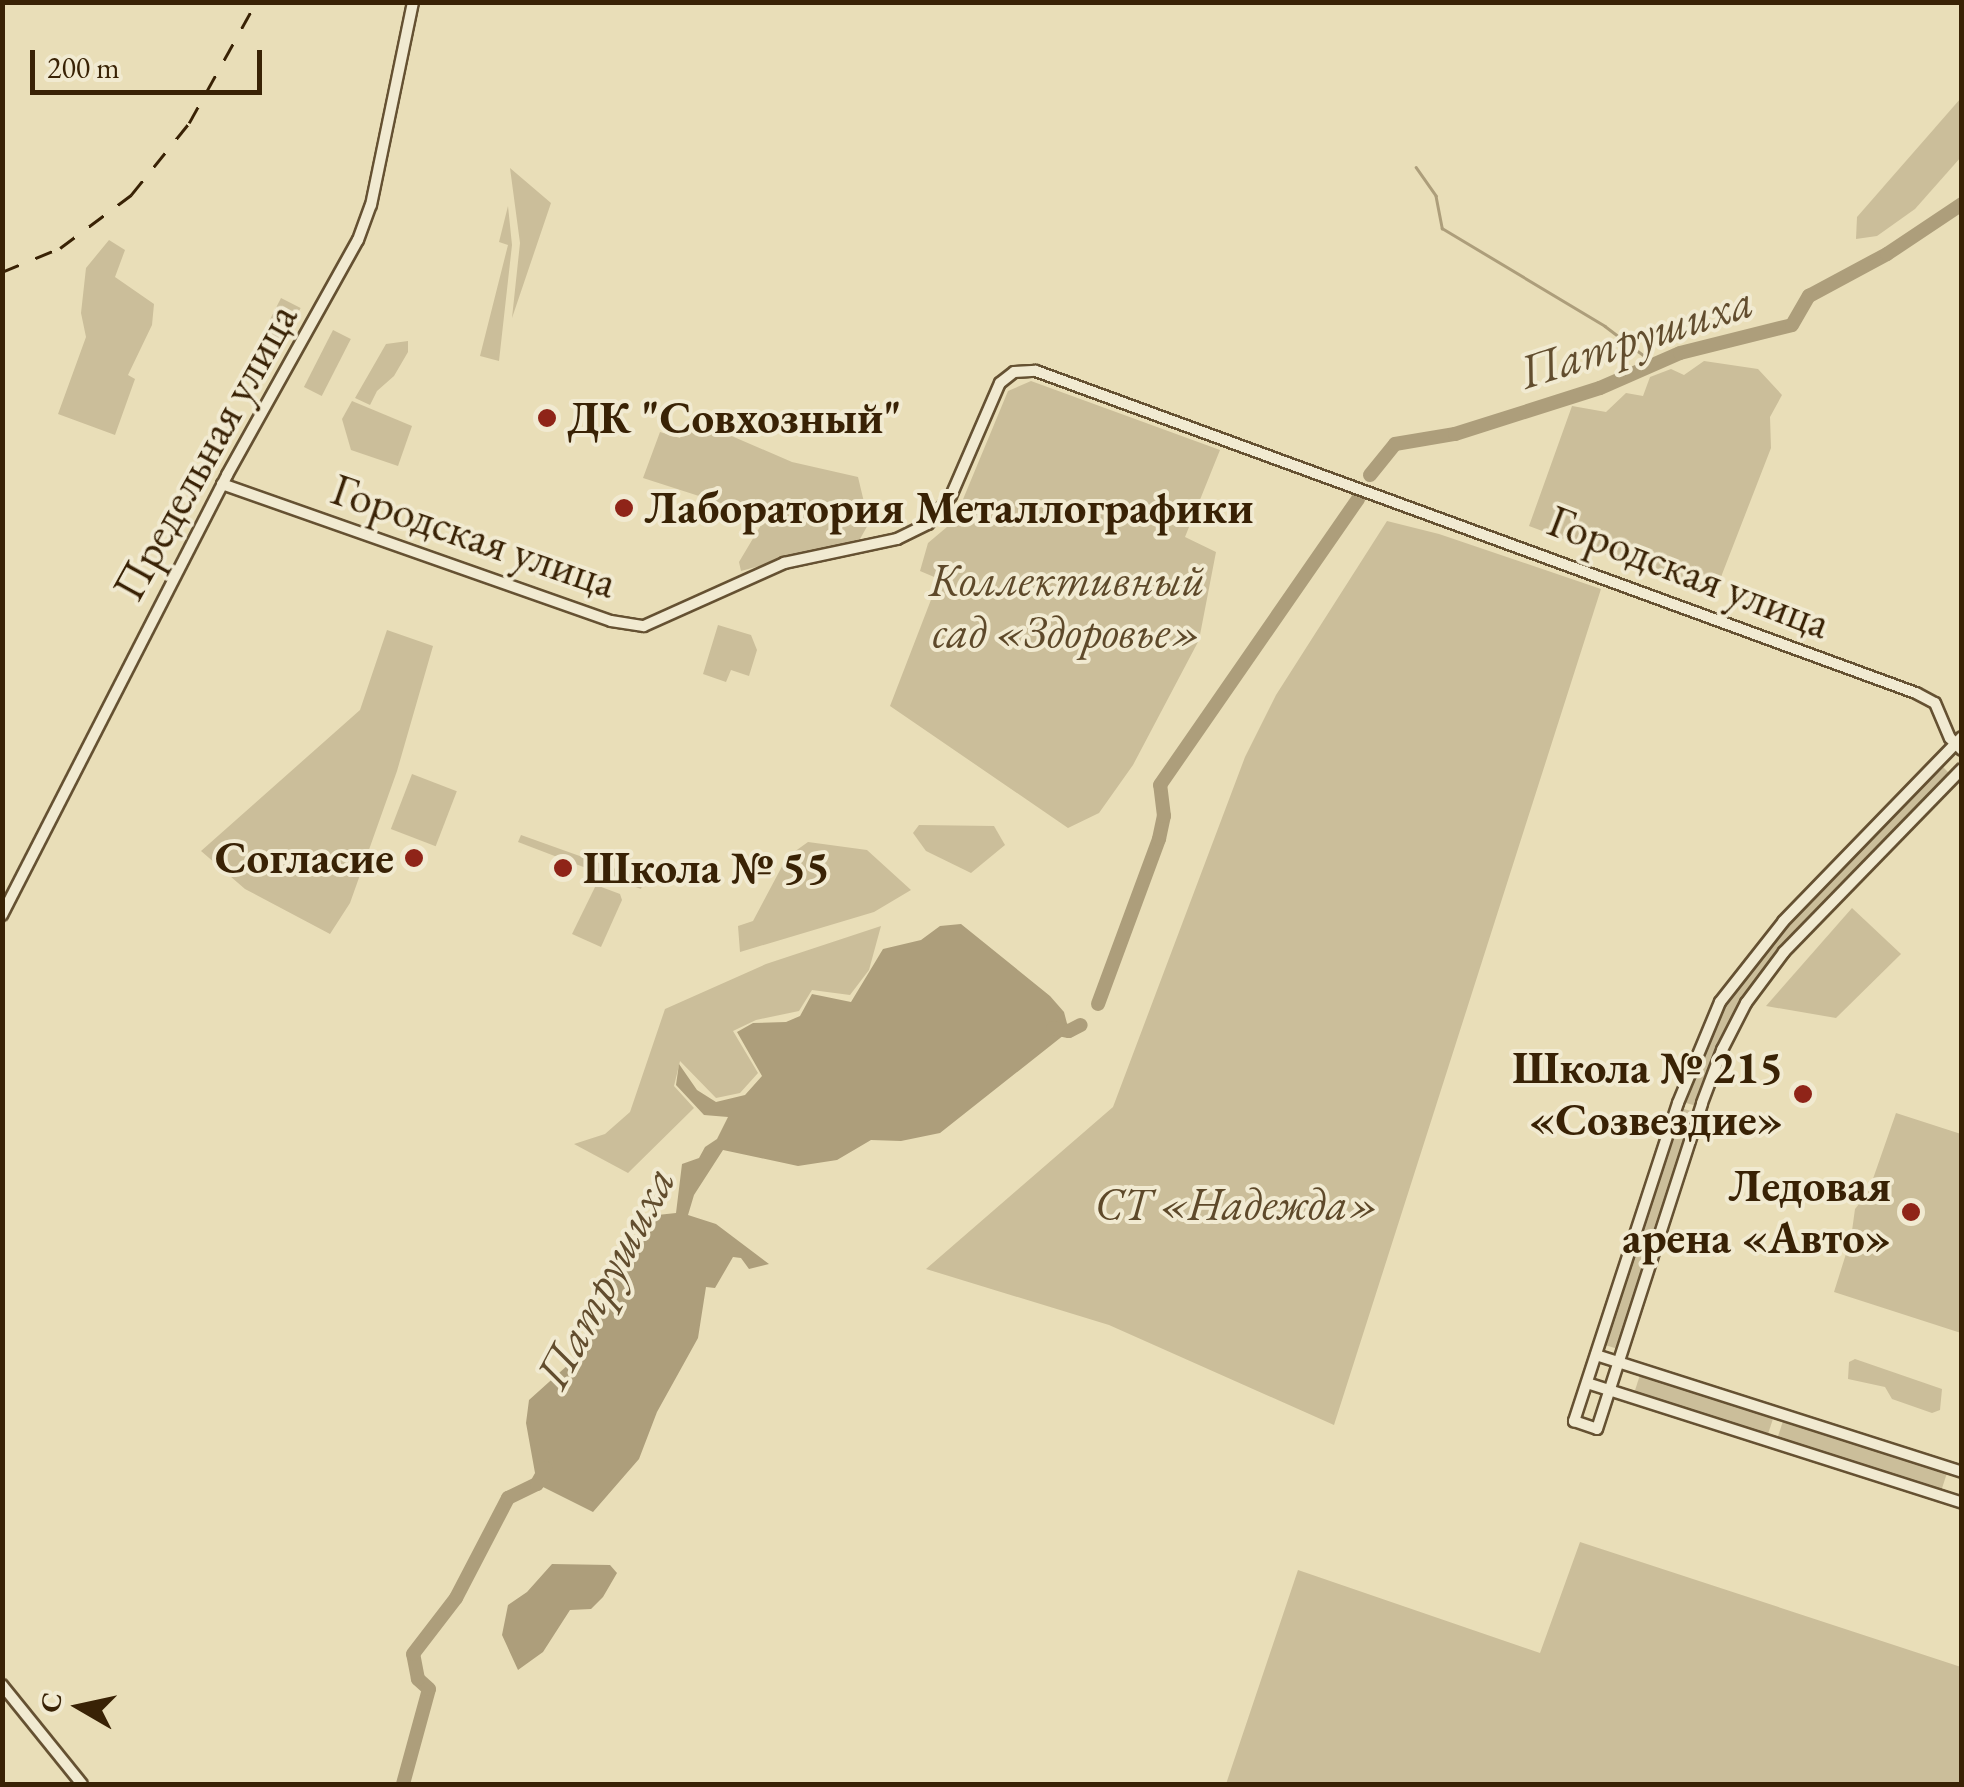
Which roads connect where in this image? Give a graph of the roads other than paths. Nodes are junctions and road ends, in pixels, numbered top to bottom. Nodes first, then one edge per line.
1 (412, 2) edge
2 (222, 484) junction
3 (1960, 744) edge
4 (1962, 769) edge
5 (2, 914) edge
6 (1596, 1355) junction
7 (1619, 1363) junction
8 (1586, 1383) junction
9 (1609, 1390) junction
10 (1962, 1472) edge
11 (1962, 1503) edge
12 (2, 1685) edge
13 (82, 1784) edge

1 - 2 street, Предельная улица
2 - 3 street, Городская улица
2 - 5 street, Предельная улица
3 - 6 street
4 - 7 street
6 - 7 street
6 - 8 street
7 - 9 street
7 - 10 street
8 - 9 street
8 - 9 street
9 - 11 street
12 - 13 street

